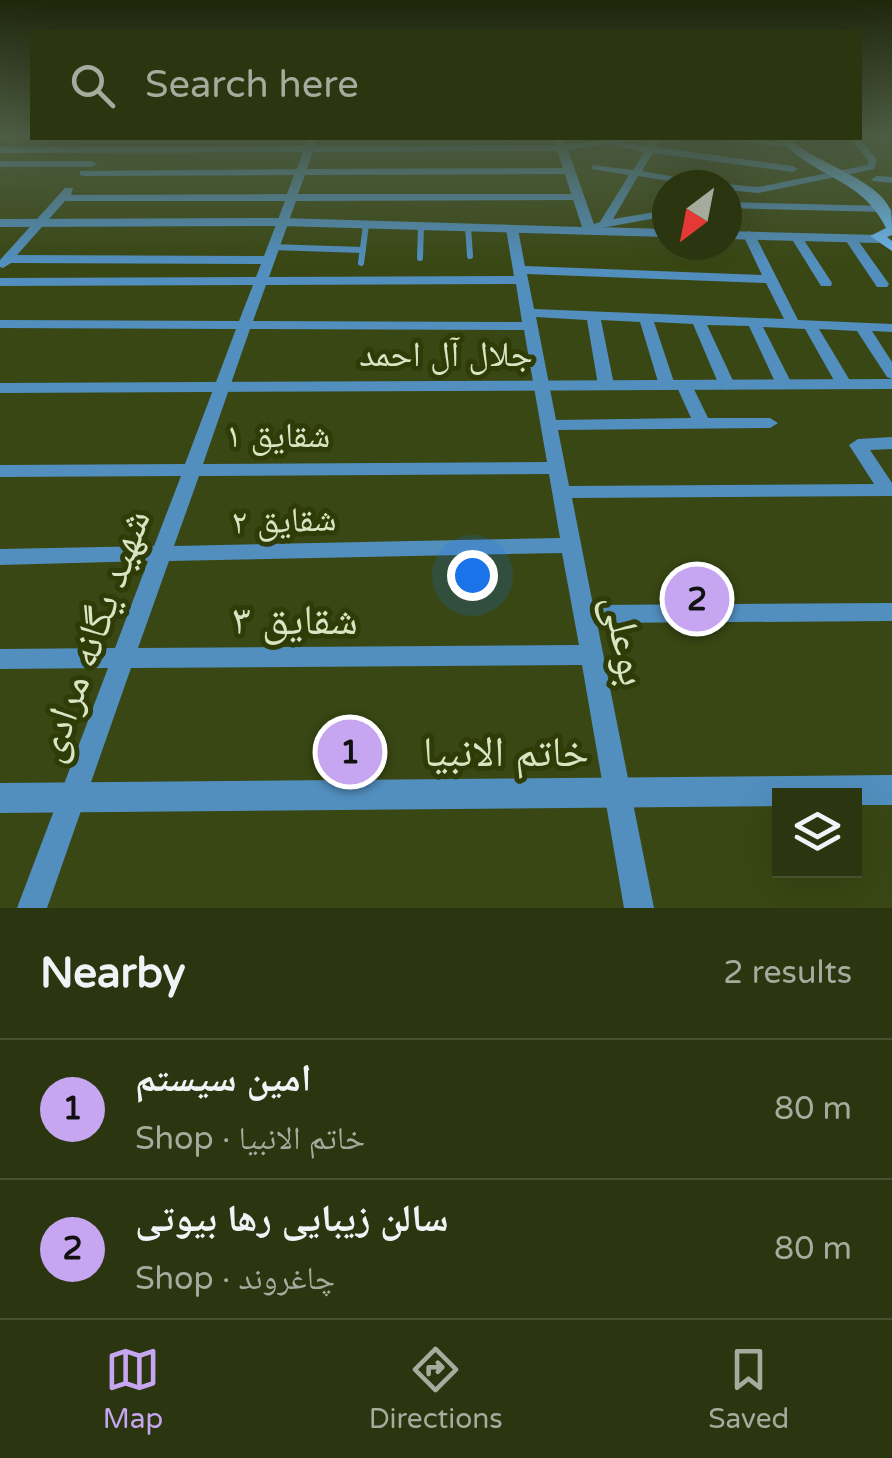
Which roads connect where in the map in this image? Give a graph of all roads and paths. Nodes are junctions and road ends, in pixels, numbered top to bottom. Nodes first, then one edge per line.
1 (80, 177) edge
2 (298, 177) edge
3 (503, 177) edge
4 (571, 177) edge
5 (636, 177) edge
6 (816, 177) edge
7 (848, 177) edge
8 (877, 180) dead end
9 (892, 180) edge
10 (742, 188) edge
11 (578, 196) junction
12 (291, 197) junction
13 (454, 197) junction
14 (506, 197) junction
15 (62, 198) junction
16 (620, 201) junction
17 (742, 205) edge
18 (652, 208) edge
19 (886, 209) junction
20 (652, 214) edge
21 (452, 219) dead end
22 (282, 222) junction
23 (0, 223) edge
24 (40, 223) junction
25 (366, 224) junction
26 (742, 225) edge
27 (421, 226) junction
28 (468, 227) junction
29 (512, 228) junction
30 (594, 228) junction
31 (892, 228) edge
32 (652, 232) edge
33 (742, 234) edge
34 (748, 234) junction
35 (796, 236) junction
36 (850, 238) junction
37 (878, 239) junction
38 (892, 247) edge
39 (362, 250) junction
40 (270, 253) junction
41 (470, 256) dead end
42 (5, 257) edge
43 (420, 258) dead end
44 (362, 263) dead end
45 (520, 275) junction
46 (771, 279) junction
47 (260, 281) junction
48 (0, 282) edge
49 (826, 284) dead end
50 (882, 284) dead end
51 (593, 315) junction
52 (645, 317) junction
53 (529, 320) junction
54 (698, 320) junction
55 (754, 322) junction
56 (0, 324) edge
57 (801, 324) junction
58 (244, 325) junction
59 (862, 326) junction
60 (892, 328) edge
61 (892, 374) edge
62 (727, 384) junction
63 (784, 384) junction
64 (844, 384) junction
65 (892, 384) edge
66 (606, 385) junction
67 (676, 385) junction
68 (540, 386) junction
69 (221, 387) junction
70 (0, 388) edge
71 (770, 423) dead end
72 (702, 424) junction
73 (548, 425) junction
74 (892, 443) edge
75 (191, 468) junction
76 (556, 468) junction
77 (0, 472) edge
78 (890, 490) edge
79 (560, 492) junction
80 (570, 544) junction
81 (0, 556) edge
82 (160, 556) junction
83 (892, 612) edge
84 (583, 614) junction
85 (591, 655) junction
86 (123, 658) junction
87 (0, 659) edge
88 (892, 790) edge
89 (617, 792) junction
90 (72, 797) junction
91 (0, 798) edge
92 (32, 908) edge
93 (639, 908) edge

1 - 15 street
2 - 12 street, شهید یگانه مرادی
3 - 14 street
4 - 11 street
5 - 16 street
6 - 10 street
7 - 19 main road
8 - 9 street
11 - 14 street
11 - 30 street
12 - 13 street
12 - 15 street
12 - 22 street, شهید یگانه مرادی
13 - 14 street
13 - 21 street
15 - 24 street
16 - 18 street
16 - 30 street
17 - 19 street
19 - 31 main road
20 - 30 street
22 - 24 street
22 - 25 street
22 - 40 street, شهید یگانه مرادی
23 - 24 street
24 - 42 street
25 - 27 street
25 - 39 lane
26 - 34 street
27 - 28 street
27 - 43 lane
28 - 29 street
28 - 41 lane
29 - 30 street
29 - 45 street, بوعلی
30 - 32 street
31 - 37 main road
33 - 34 street
34 - 35 street
34 - 46 street
35 - 36 street
35 - 49 street
36 - 37 street
36 - 50 street
37 - 38 main road
39 - 40 lane
39 - 44 lane
40 - 42 street
40 - 47 street, شهید یگانه مرادی
45 - 46 street
45 - 47 street
45 - 53 street, بوعلی
46 - 57 street
47 - 48 street
47 - 58 street, شهید یگانه مرادی
51 - 52 street
51 - 53 street
51 - 66 street
52 - 54 street
52 - 67 street
53 - 58 street
53 - 68 street, بوعلی
54 - 55 street
54 - 62 street
55 - 57 street
55 - 63 street
56 - 58 street
57 - 59 street
57 - 64 street
58 - 69 street, شهید یگانه مرادی
59 - 60 street
59 - 61 street
62 - 63 street, جلال آل احمد
62 - 67 street, جلال آل احمد
63 - 64 street, جلال آل احمد
64 - 65 street, جلال آل احمد
66 - 67 street, جلال آل احمد
66 - 68 street, جلال آل احمد
67 - 72 street
68 - 69 street, جلال آل احمد
68 - 73 street, بوعلی
69 - 70 street, جلال آل احمد
69 - 75 street, شهید یگانه مرادی
71 - 72 street
72 - 73 street
73 - 76 street, بوعلی
74 - 78 street
75 - 76 street, شقایق ۱
75 - 77 street, شقایق ۱
75 - 82 street, شهید یگانه مرادی
76 - 79 street, بوعلی
78 - 79 street
79 - 80 street, بوعلی
80 - 82 street, شقایق ۲
80 - 84 street, بوعلی
81 - 82 street, شقایق ۲
82 - 86 street, شهید یگانه مرادی
83 - 84 street
84 - 85 street, بوعلی
85 - 86 street, شقایق ۳
85 - 89 street, بوعلی
86 - 87 street, شقایق ۳
86 - 90 street, شهید یگانه مرادی
88 - 89 street, خاتم الانبیا
89 - 90 street, خاتم الانبیا
89 - 93 street, بوعلی
90 - 91 street, خاتم الانبیا
90 - 92 street, شهید یگانه مرادی

